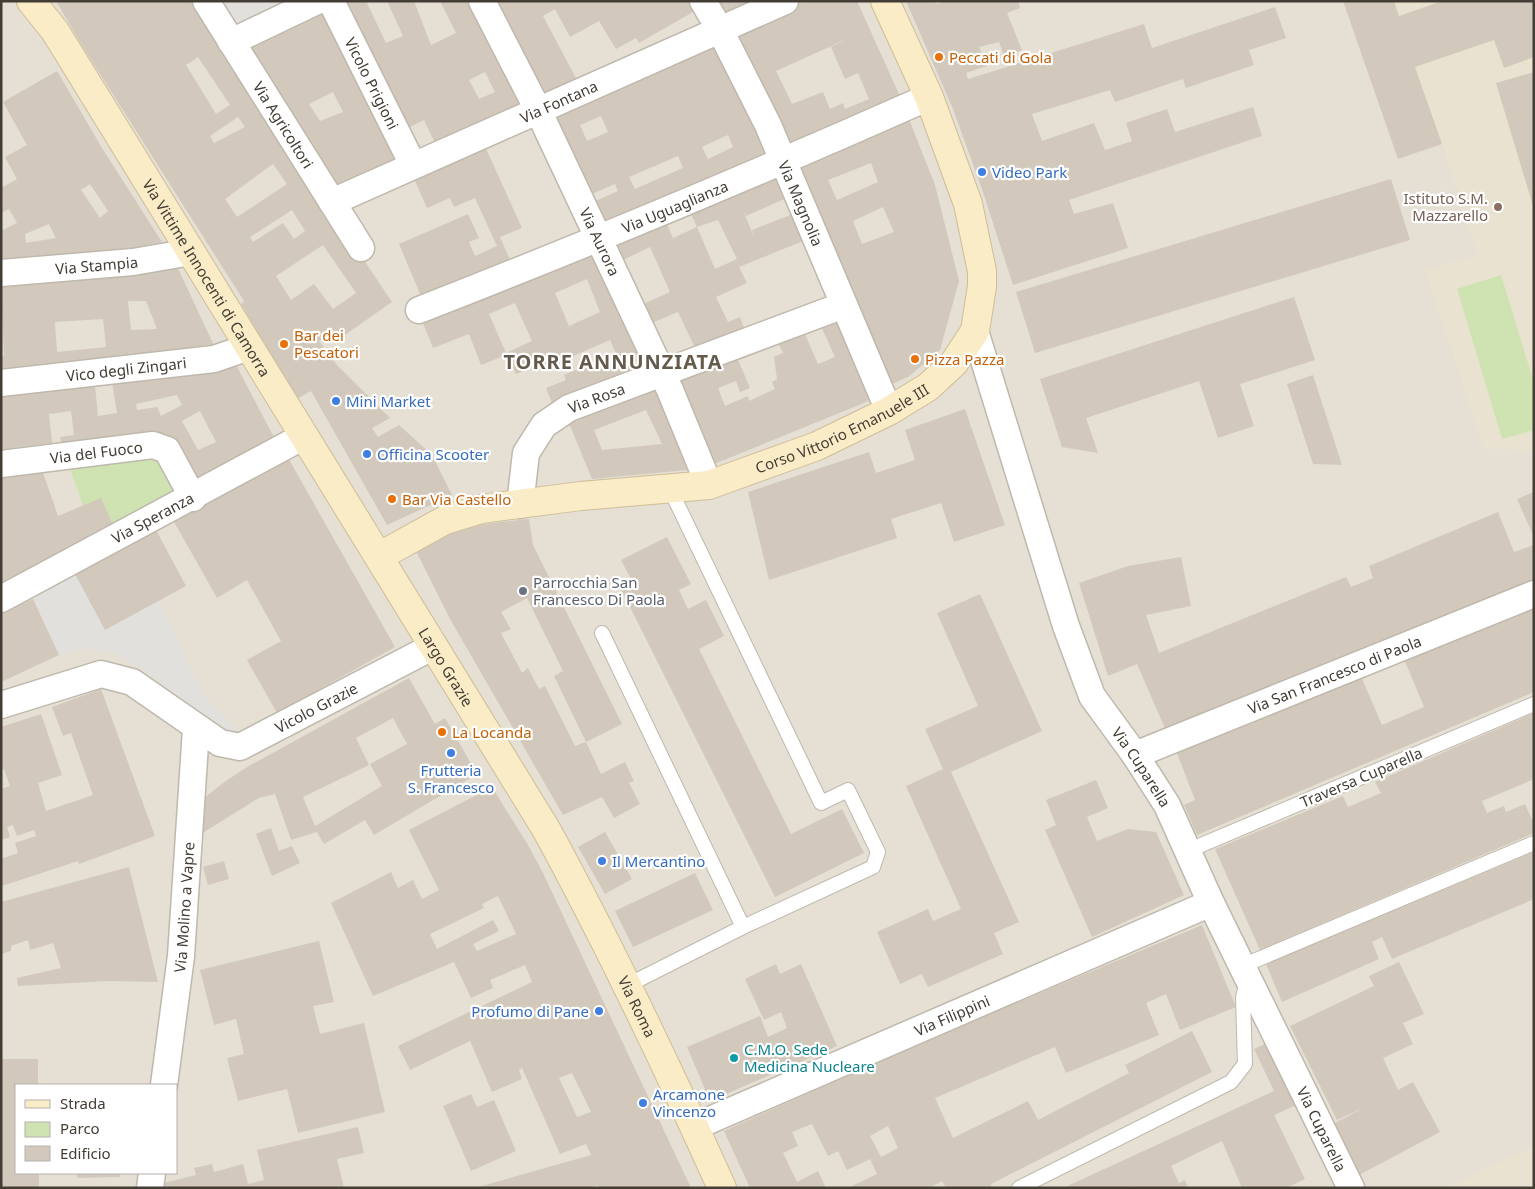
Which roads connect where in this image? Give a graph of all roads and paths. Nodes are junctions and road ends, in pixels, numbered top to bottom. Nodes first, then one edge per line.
1 (31, 1) edge
2 (206, 1) edge
3 (317, 1) edge
4 (331, 1) edge
5 (482, 1) edge
6 (703, 1) edge
7 (785, 1) edge
8 (885, 1) edge
9 (720, 30) junction
10 (232, 42) junction
11 (929, 97) junction
12 (538, 110) junction
13 (784, 162) junction
14 (413, 165) junction
15 (332, 202) junction
16 (599, 239) junction
17 (361, 248) dead end
18 (191, 252) junction
19 (1, 273) edge
20 (844, 305) junction
21 (419, 310) dead end
22 (975, 331) junction
23 (249, 346) junction
24 (663, 374) junction
25 (1, 383) edge
26 (889, 410) junction
27 (304, 436) junction
28 (1, 464) edge
29 (709, 485) junction
30 (670, 489) junction
31 (192, 498) junction
32 (520, 504) junction
33 (380, 556) junction
34 (1534, 594) edge
35 (1, 599) edge
36 (602, 633) dead end
37 (434, 646) junction
38 (1534, 704) edge
39 (1, 705) edge
40 (196, 728) junction
41 (1135, 755) junction
42 (546, 829) joint
43 (1534, 843) edge
44 (1187, 851) junction
45 (1211, 903) junction
46 (742, 928) junction
47 (1245, 972) junction
48 (628, 985) junction
49 (164, 1084) edge
50 (694, 1127) junction
51 (152, 1174) edge
52 (150, 1188) edge
53 (722, 1188) edge
54 (1019, 1188) edge
55 (1351, 1188) edge

1 - 18 street, Via Vittime Innocenti di Camorra
2 - 10 street, Via Agricoltori
3 - 10 street
4 - 14 street, Vicolo Prigioni
5 - 12 street, Via Aurora
6 - 9 street, Via Magnolia
7 - 9 street, Via Fontana
8 - 11 street, Corso Vittorio Emanuele III
9 - 12 street, Via Fontana
9 - 13 street, Via Magnolia
10 - 15 street, Via Agricoltori
11 - 13 street, Via Uguaglianza
11 - 22 street, Corso Vittorio Emanuele III
12 - 14 street, Via Fontana
12 - 16 street, Via Aurora
13 - 16 street, Via Uguaglianza
13 - 20 street, Via Magnolia
14 - 15 street, Via Fontana
15 - 17 street, Via Agricoltori
16 - 21 street, Via Uguaglianza
16 - 24 street, Via Aurora
18 - 19 street, Via Stampia
18 - 23 street, Via Vittime Innocenti di Camorra
20 - 24 street, Via Rosa
20 - 26 street, Via Magnolia
22 - 26 street, Corso Vittorio Emanuele III
22 - 41 street, Via Cuparella
23 - 25 street, Vico degli Zingari
23 - 27 street, Via Vittime Innocenti di Camorra
24 - 29 street, Via Aurora
24 - 32 street, Via Rosa
26 - 29 street, Corso Vittorio Emanuele III
27 - 31 street, Via Speranza
27 - 33 street, Via Vittime Innocenti di Camorra
28 - 31 street, Via del Fuoco
29 - 30 street, Corso Vittorio Emanuele III
30 - 32 street, Corso Vittorio Emanuele III
30 - 46 lane
31 - 35 street, Via Speranza
32 - 33 street, Corso Vittorio Emanuele III
33 - 37 street, Largo Grazie
34 - 41 street, Via San Francesco di Paola
36 - 46 lane
37 - 40 street, Vicolo Grazie
37 - 42 street, Largo Grazie
38 - 44 lane, Traversa Cuparella
39 - 40 street, Vicolo Grazie
40 - 49 street, Via Molino a Vapre
41 - 44 street, Via Cuparella
42 - 48 street, Via Roma
43 - 47 lane
44 - 45 street, Via Cuparella
45 - 47 street, Via Cuparella
45 - 50 street, Via Filippini
46 - 48 lane
47 - 54 lane
47 - 55 street, Via Cuparella
48 - 50 street, Via Roma
50 - 53 street, Via Roma
51 - 52 street

